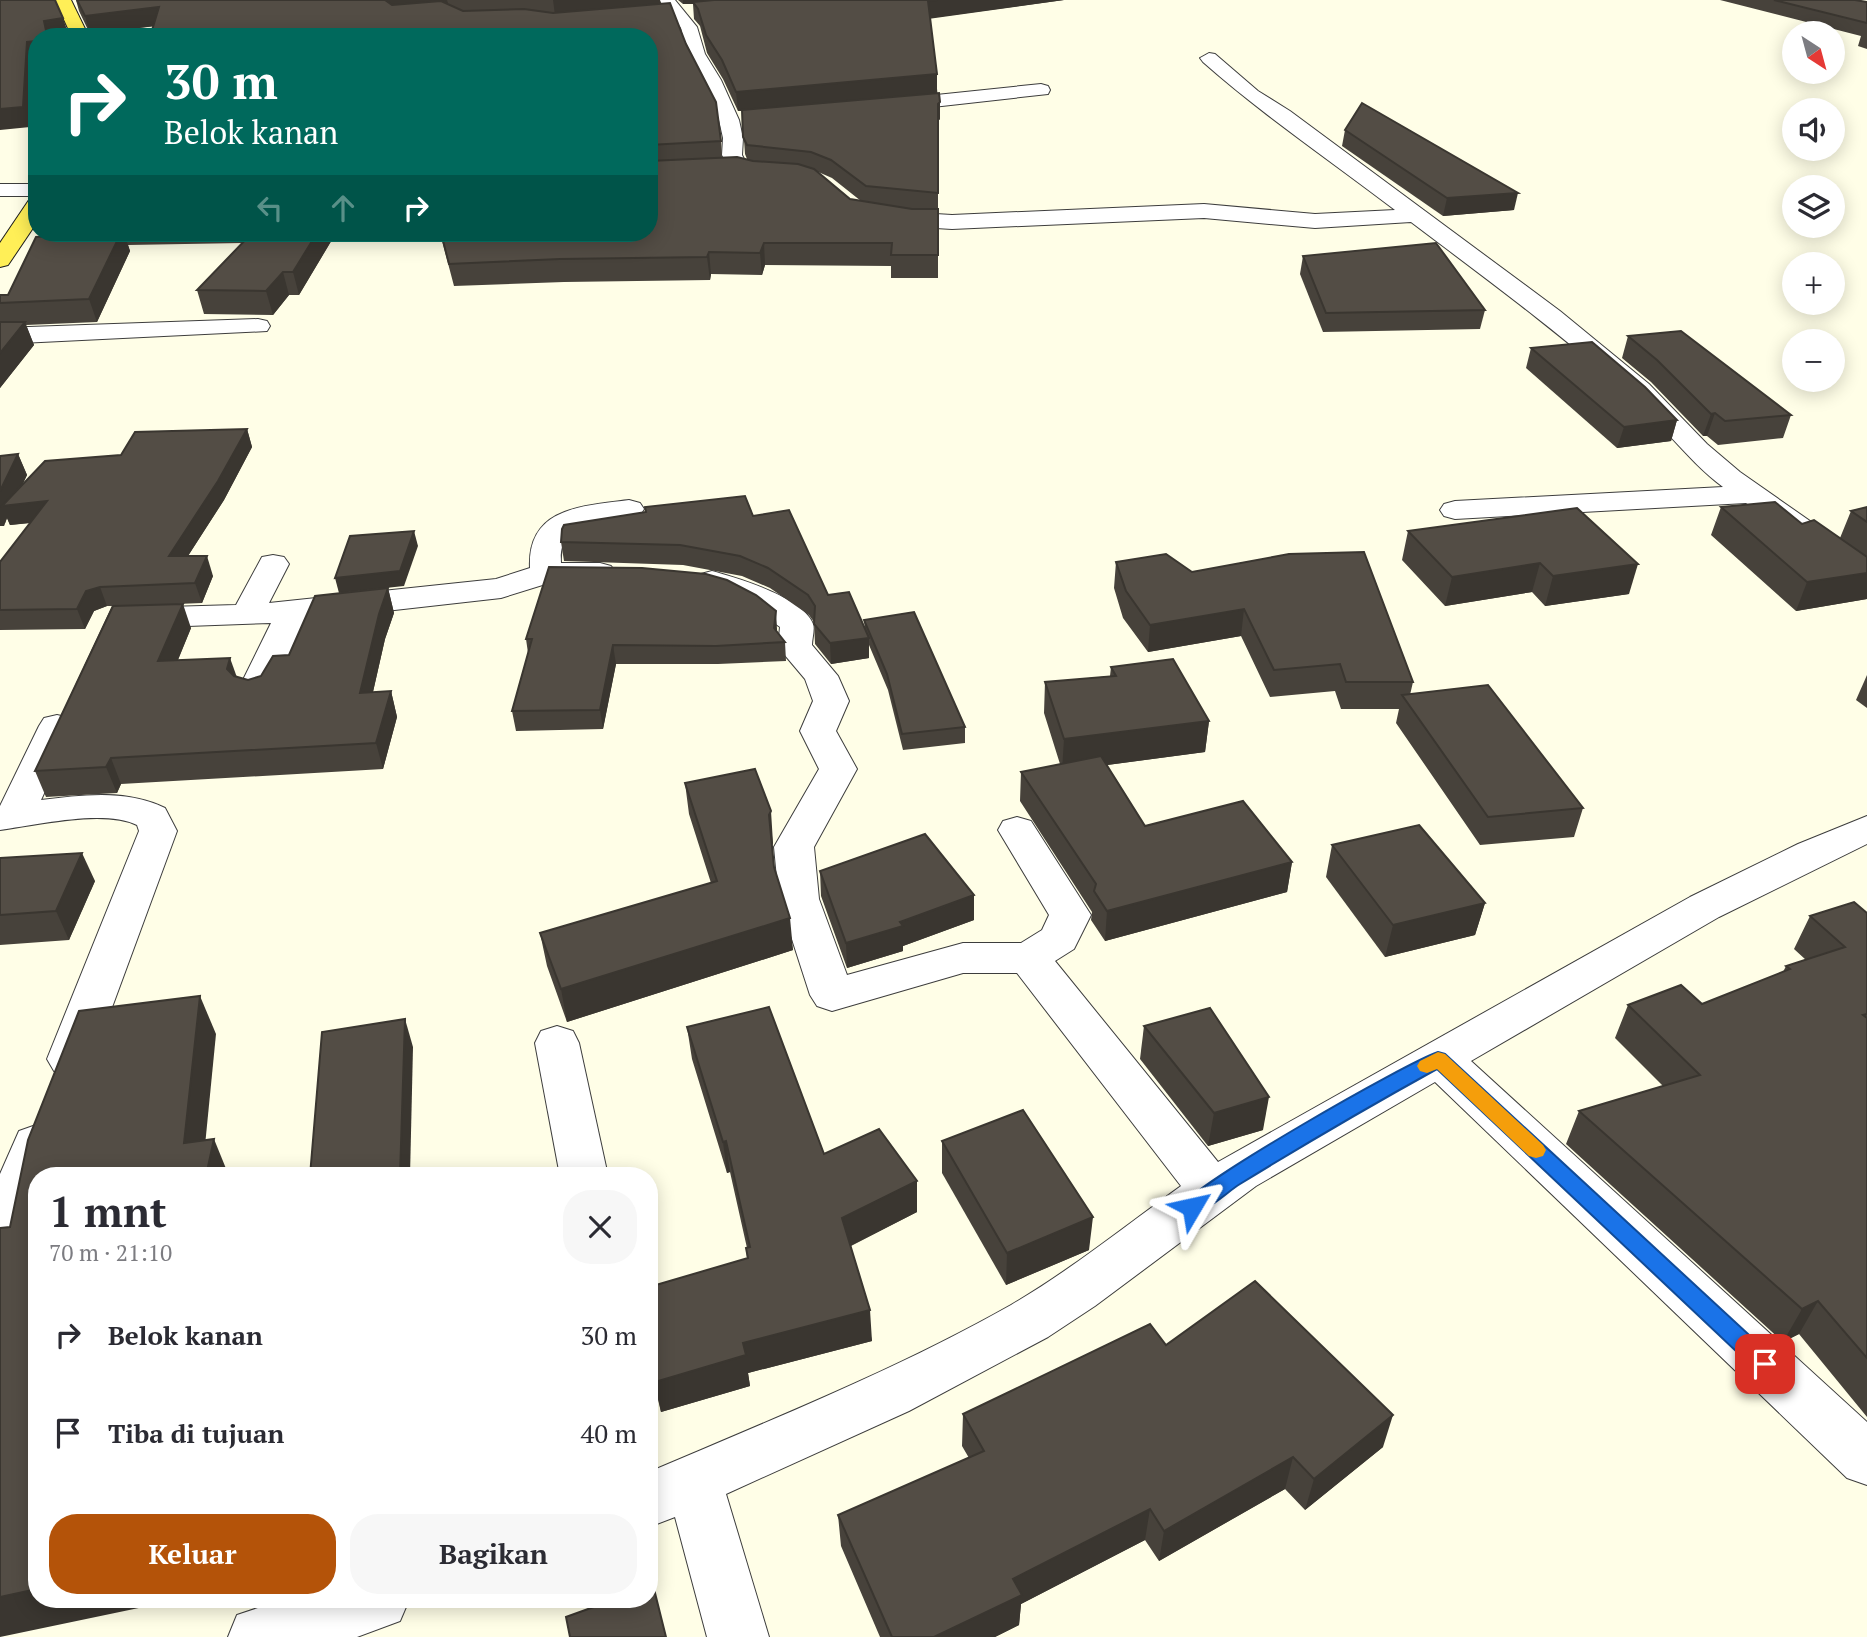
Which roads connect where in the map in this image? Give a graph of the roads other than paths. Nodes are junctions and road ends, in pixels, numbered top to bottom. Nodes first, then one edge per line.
1 (61, 2) edge
2 (89, 3) edge
3 (679, 8) edge
4 (651, 15) edge
5 (76, 28) edge
6 (1209, 58) dead end
7 (1041, 90) dead end
8 (869, 109) edge
9 (754, 118) edge
10 (729, 120) junction
11 (739, 169) junction
12 (713, 170) edge
13 (796, 176) edge
14 (0, 190) edge
15 (28, 190) edge
16 (867, 215) edge
17 (1415, 215) junction
18 (28, 227) edge
19 (0, 260) edge
20 (258, 326) dead end
21 (0, 336) edge
22 (1751, 494) junction
23 (629, 509) dead end
24 (1455, 510) dead end
25 (273, 564) dead end
26 (546, 573) junction
27 (628, 573) edge
28 (681, 576) edge
29 (1867, 576) edge
30 (293, 612) junction
31 (247, 614) junction
32 (103, 629) edge
33 (256, 692) edge
34 (68, 702) edge
35 (8, 817) edge
36 (1867, 829) edge
37 (1017, 830) dead end
38 (1029, 958) junction
39 (557, 1043) dead end
40 (1438, 1059) junction
41 (582, 1167) edge
42 (1213, 1191) junction
43 (0, 1235) edge
44 (1867, 1459) edge
45 (661, 1494) edge
46 (353, 1608) edge
47 (259, 1637) edge
48 (738, 1637) edge

1 - 2 street
1 - 5 main road
3 - 4 street
3 - 10 street
6 - 17 street
7 - 8 street
9 - 10 street
10 - 11 street
11 - 12 street
11 - 13 street
14 - 15 street
16 - 17 street
17 - 22 street
18 - 19 main road
20 - 21 street
22 - 24 street
22 - 29 street
23 - 26 street
25 - 31 street
26 - 27 street
26 - 30 street
28 - 38 street
30 - 31 street
30 - 33 street
31 - 32 street
34 - 35 street
35 - 43 street
36 - 40 street
37 - 38 street
38 - 42 street
39 - 41 street
40 - 42 street
40 - 44 street
42 - 45 street
45 - 48 street
46 - 47 street

